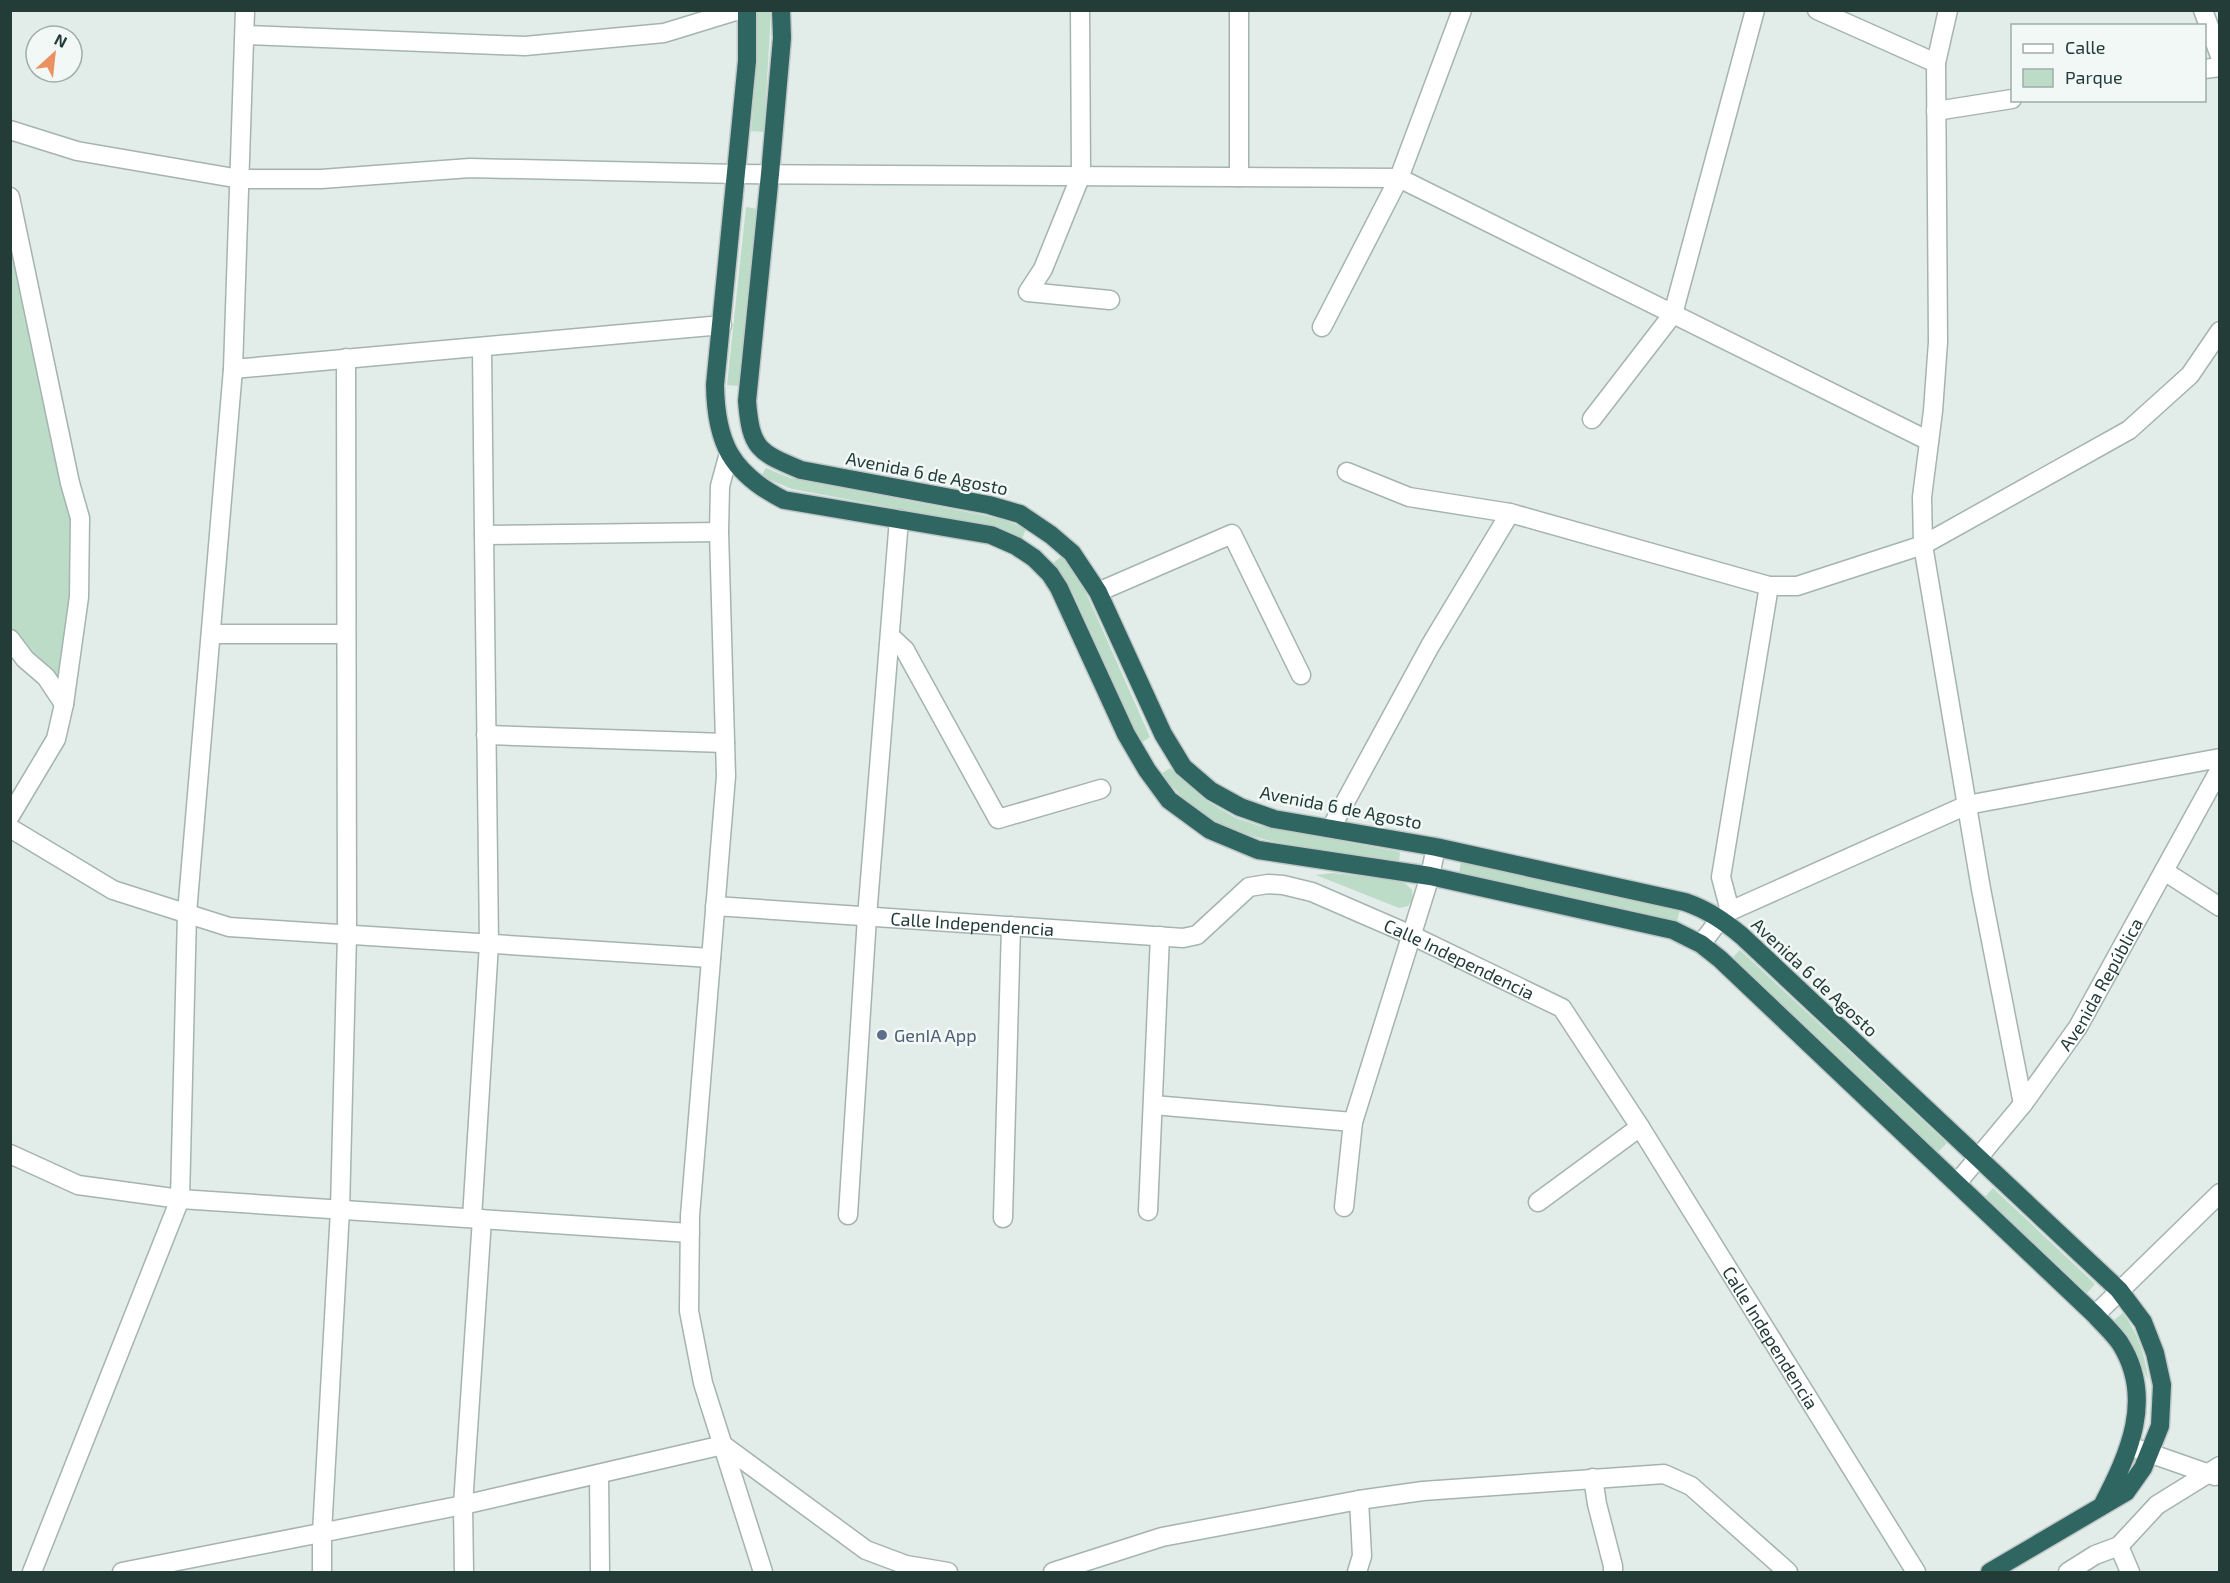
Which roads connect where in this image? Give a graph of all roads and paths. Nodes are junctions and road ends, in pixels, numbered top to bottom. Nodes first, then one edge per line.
1 (245, 10) edge
2 (739, 10) edge
3 (747, 10) edge
4 (781, 10) edge
5 (1080, 10) edge
6 (1239, 10) edge
7 (1462, 10) edge
8 (1755, 10) edge
9 (1818, 10) edge
10 (1948, 10) edge
11 (2203, 10) edge
12 (244, 35) junction
13 (2220, 56) edge
14 (1936, 63) junction
15 (2011, 99) edge
16 (1936, 111) junction
17 (10, 129) edge
18 (737, 174) junction
19 (770, 174) junction
20 (1081, 175) junction
21 (1239, 177) junction
22 (1399, 178) junction
23 (240, 179) junction
24 (10, 197) edge
25 (1110, 300) dead end
26 (1673, 314) junction
27 (722, 325) junction
28 (1322, 327) dead end
29 (2220, 331) edge
30 (482, 348) junction
31 (346, 358) junction
32 (233, 369) junction
33 (716, 394) junction
34 (747, 397) junction
35 (1592, 419) dead end
36 (1929, 441) junction
37 (729, 453) junction
38 (766, 453) junction
39 (1347, 472) dead end
40 (1510, 513) junction
41 (899, 519) junction
42 (719, 532) junction
43 (484, 535) junction
44 (1052, 535) junction
45 (1923, 545) junction
46 (1034, 558) junction
47 (1769, 586) junction
48 (1098, 592) junction
49 (211, 634) junction
50 (346, 634) junction
51 (890, 636) junction
52 (10, 639) edge
53 (1302, 675) dead end
54 (64, 704) junction
55 (486, 735) junction
56 (725, 743) junction
57 (1171, 748) junction
58 (2220, 758) edge
59 (1142, 763) junction
60 (2220, 769) edge
61 (1101, 789) dead end
62 (1967, 805) junction
63 (10, 816) edge
64 (10, 828) edge
65 (1331, 828) junction
66 (1436, 847) junction
67 (2164, 871) junction
68 (1430, 876) junction
69 (715, 906) junction
70 (2220, 907) edge
71 (187, 914) junction
72 (1725, 915) junction
73 (867, 917) junction
74 (1011, 926) junction
75 (347, 934) junction
76 (1412, 935) junction
77 (1160, 936) junction
78 (489, 944) junction
79 (1701, 944) junction
80 (711, 958) junction
81 (2023, 1104) junction
82 (1153, 1105) junction
83 (1353, 1122) junction
84 (1640, 1127) junction
85 (10, 1154) edge
86 (1979, 1159) junction
87 (1957, 1183) junction
88 (2220, 1193) edge
89 (180, 1199) junction
90 (1538, 1202) dead end
91 (1344, 1207) dead end
92 (340, 1210) junction
93 (1148, 1211) dead end
94 (848, 1215) dead end
95 (1003, 1218) dead end
96 (477, 1219) junction
97 (690, 1233) junction
98 (2119, 1290) junction
99 (2095, 1315) junction
100 (723, 1445) junction
101 (2129, 1446) junction
102 (2149, 1453) junction
103 (2216, 1473) edge
104 (599, 1474) junction
105 (1593, 1478) junction
106 (1359, 1500) junction
107 (463, 1505) junction
108 (2102, 1506) junction
109 (322, 1533) junction
110 (2119, 1546) junction
111 (32, 1572) edge
112 (122, 1572) edge
113 (322, 1572) edge
114 (464, 1572) edge
115 (600, 1572) edge
116 (763, 1572) edge
117 (948, 1572) edge
118 (1053, 1572) edge
119 (1358, 1572) edge
120 (1613, 1572) edge
121 (1788, 1572) edge
122 (1916, 1572) edge
123 (1990, 1572) edge
124 (2068, 1572) edge
125 (2130, 1572) edge

1 - 12 street
2 - 12 street
3 - 18 highway
4 - 19 highway, Avenida 6 de Agosto
5 - 20 street
6 - 21 street
7 - 22 street
8 - 26 street
9 - 14 street
10 - 14 street
11 - 13 street
12 - 23 street
14 - 16 street
15 - 16 street
16 - 36 street
17 - 23 street
18 - 19 street
18 - 23 street
18 - 27 highway
19 - 20 street
19 - 34 highway, Avenida 6 de Agosto
20 - 21 street
20 - 25 street
21 - 22 street
22 - 26 street
22 - 28 street
23 - 32 street
24 - 54 street
26 - 35 street
26 - 36 street
27 - 30 street
27 - 33 highway
29 - 45 street
30 - 31 street
30 - 43 street
31 - 32 street
31 - 50 street
32 - 49 street
33 - 34 highway
33 - 37 highway
34 - 38 highway, Avenida 6 de Agosto
36 - 45 street
37 - 38 highway
37 - 41 highway
37 - 42 street
38 - 44 highway, Avenida 6 de Agosto
39 - 40 street
40 - 47 street
40 - 65 street
41 - 46 highway
41 - 51 street
42 - 43 street
42 - 56 street
43 - 55 street
44 - 46 highway
44 - 48 highway, Avenida 6 de Agosto
45 - 47 street
45 - 62 street
46 - 59 highway
47 - 72 street
48 - 53 street
48 - 57 highway, Avenida 6 de Agosto
49 - 50 street
49 - 71 street
50 - 75 street
51 - 61 street
51 - 73 street
52 - 54 street
54 - 63 street
55 - 56 street
55 - 78 street
56 - 69 street
57 - 59 highway
57 - 65 highway, Avenida 6 de Agosto
58 - 62 street
59 - 68 highway
60 - 67 street, Avenida República
62 - 72 street
62 - 81 street
64 - 71 street
65 - 66 highway, Avenida 6 de Agosto
66 - 68 street
66 - 72 highway, Avenida 6 de Agosto
67 - 70 street
67 - 81 street, Avenida República
68 - 76 street
68 - 79 highway
69 - 73 street, Calle Independencia
69 - 80 street
71 - 75 street
71 - 89 street
72 - 79 street
72 - 86 highway, Avenida 6 de Agosto
73 - 74 street, Calle Independencia
73 - 94 street
74 - 77 street, Calle Independencia
74 - 95 street
75 - 78 street
75 - 92 street
76 - 77 street, Calle Independencia
76 - 83 street
76 - 84 street, Calle Independencia
77 - 82 street
78 - 80 street
78 - 96 street
79 - 87 highway
80 - 97 street
81 - 86 street, Avenida República
82 - 83 street
82 - 93 street
83 - 91 street
84 - 90 street
84 - 122 street, Calle Independencia
85 - 89 street
86 - 87 street, Avenida República
86 - 98 highway, Avenida 6 de Agosto
87 - 99 highway
88 - 98 street
89 - 92 street
89 - 111 street
92 - 96 street
92 - 109 street
96 - 97 street
96 - 107 street
97 - 100 street
98 - 99 street
98 - 102 highway, Avenida 6 de Agosto
99 - 101 highway
100 - 104 street
100 - 116 street
100 - 117 street
101 - 102 street
101 - 108 highway
102 - 103 street
102 - 108 highway, Avenida 6 de Agosto
103 - 110 street
104 - 107 street
104 - 115 street
105 - 106 street
105 - 120 street
105 - 121 street
106 - 118 street
106 - 119 street
107 - 109 street
107 - 114 street
108 - 123 highway, Avenida 6 de Agosto
109 - 112 street
109 - 113 street
110 - 124 street
110 - 125 street

